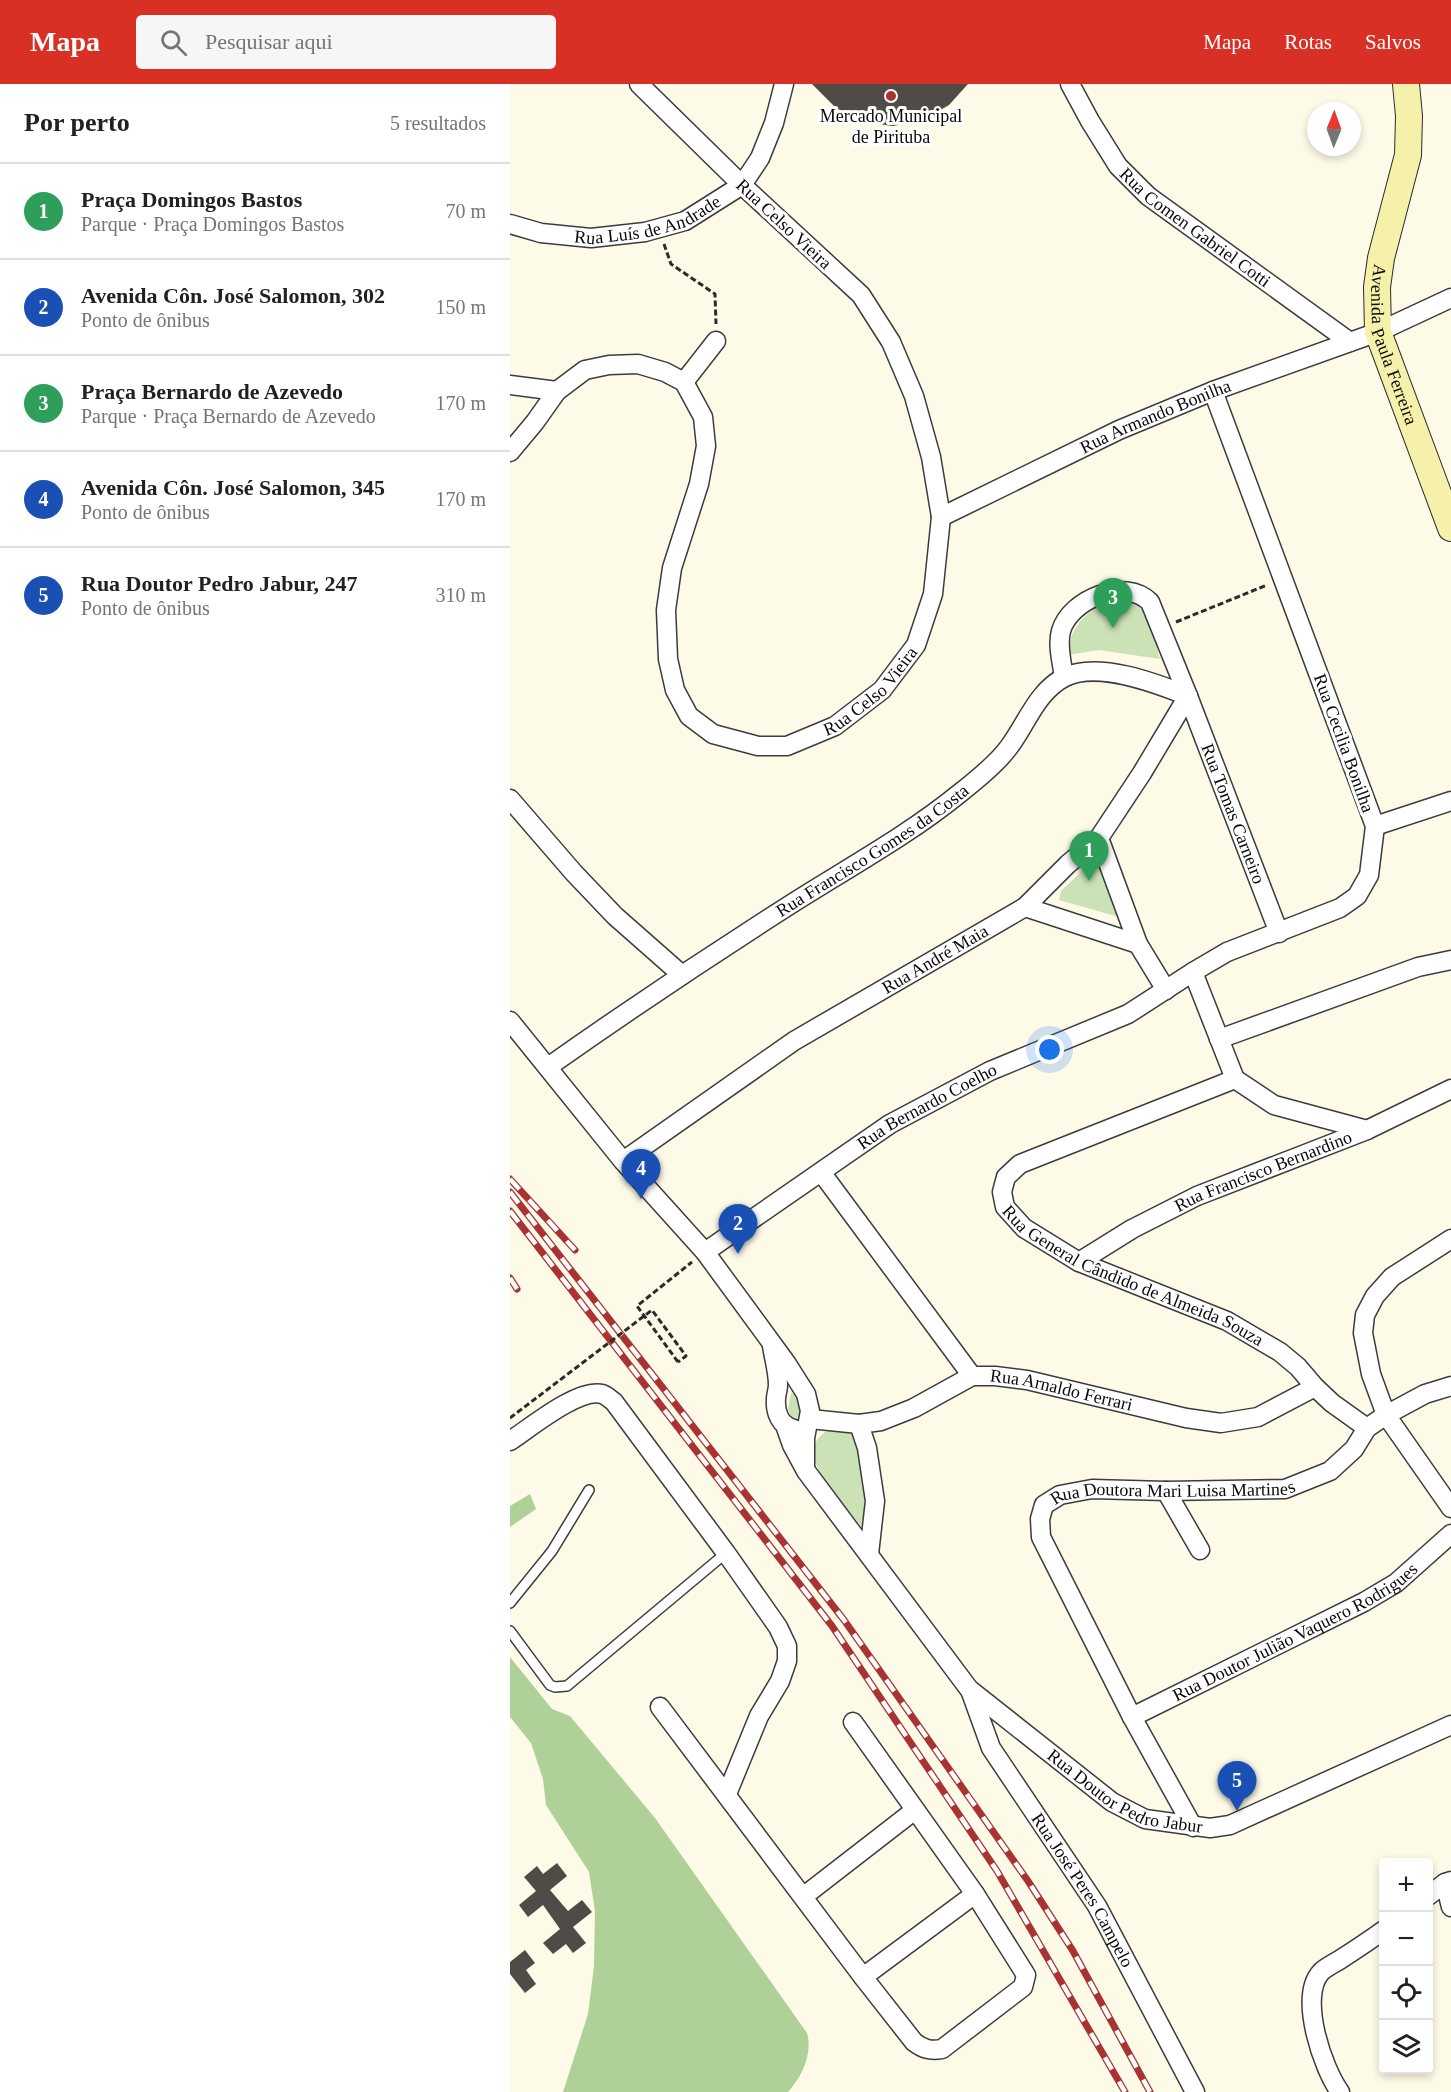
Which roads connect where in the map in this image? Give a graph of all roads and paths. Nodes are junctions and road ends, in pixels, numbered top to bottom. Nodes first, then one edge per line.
1 (639, 84) edge
2 (784, 84) edge
3 (1070, 84) edge
4 (1406, 84) edge
5 (742, 185) junction
6 (510, 224) edge
7 (658, 228) junction
8 (1451, 298) edge
9 (1378, 332) junction
10 (716, 341) joint
11 (1350, 342) junction
12 (684, 382) junction
13 (510, 385) edge
14 (1213, 391) junction
15 (556, 392) junction
16 (510, 453) edge
17 (941, 517) junction
18 (1451, 528) edge
19 (1283, 578) junction
20 (1161, 628) junction
21 (1064, 677) junction
22 (1188, 696) junction
23 (510, 799) edge
24 (1451, 801) edge
25 (1375, 826) junction
26 (1100, 837) junction
27 (1025, 908) junction
28 (1279, 933) junction
29 (1138, 945) junction
30 (1451, 960) edge
31 (1193, 972) junction
32 (682, 975) junction
33 (1166, 990) junction
34 (510, 1021) edge
35 (1219, 1039) junction
36 (548, 1067) junction
37 (1235, 1079) junction
38 (1451, 1089) edge
39 (1367, 1130) junction
40 (623, 1161) junction
41 (821, 1172) junction
42 (1451, 1239) edge
43 (705, 1252) junction
44 (1079, 1262) junction
45 (772, 1345) junction
46 (972, 1376) junction
47 (1451, 1386) edge
48 (1315, 1387) junction
49 (778, 1388) junction
50 (801, 1388) junction
51 (1386, 1415) junction
52 (510, 1418) edge
53 (809, 1422) junction
54 (859, 1424) junction
55 (785, 1425) junction
56 (1367, 1428) junction
57 (510, 1441) edge
58 (806, 1471) junction
59 (589, 1490) dead end
60 (1166, 1491) junction
61 (1451, 1508) edge
62 (1451, 1534) edge
63 (1200, 1550) dead end
64 (726, 1552) junction
65 (869, 1554) junction
66 (510, 1603) edge
67 (510, 1631) edge
68 (969, 1689) junction
69 (660, 1707) dead end
70 (1132, 1717) junction
71 (853, 1722) dead end
72 (1451, 1725) edge
73 (727, 1794) junction
74 (915, 1810) junction
75 (1193, 1827) junction
76 (1448, 1882) edge
77 (1433, 1892) edge
78 (975, 1894) junction
79 (804, 1896) junction
80 (1451, 1907) edge
81 (1379, 1933) edge
82 (863, 1977) junction
83 (1196, 2092) edge
84 (1340, 2092) edge

1 - 5 street, Rua Celso Vieira
2 - 5 street, Rua Luís de Andrade
3 - 11 street, Rua Comen Gabriel Cotti
4 - 9 main road, Avenida Paula Ferreira
5 - 7 street, Rua Luís de Andrade
5 - 17 street, Rua Celso Vieira
6 - 7 street, Rua Luís de Andrade
7 - 10 path
8 - 9 street, Rua Armando Bonilha
9 - 11 street, Rua Armando Bonilha
9 - 18 main road, Avenida Paula Ferreira
10 - 12 street
11 - 14 street, Rua Armando Bonilha
12 - 15 street
12 - 17 street, Rua Celso Vieira
13 - 15 street
14 - 17 street, Rua Armando Bonilha
14 - 19 street, Rua Cecilia Bonilha
15 - 16 street
19 - 20 path
19 - 25 street, Rua Cecilia Bonilha
20 - 21 street, Rua Tomas Carneiro
20 - 22 street, Rua Tomas Carneiro
21 - 22 street
21 - 32 street, Rua Francisco Gomes da Costa
22 - 26 street, Rua André Maia
22 - 28 street, Rua Tomas Carneiro
23 - 32 street
24 - 25 street
25 - 28 street, Rua Cecilia Bonilha
26 - 27 street, Rua André Maia
26 - 29 street
27 - 29 street
27 - 40 street, Rua André Maia
28 - 31 street, Rua Cecilia Bonilha
29 - 33 street
30 - 35 street
31 - 33 street, Rua Cecilia Bonilha
31 - 35 street
32 - 36 street, Rua Francisco Gomes da Costa
33 - 41 street, Rua Bernardo Coelho
34 - 36 street
35 - 37 street
36 - 40 street
37 - 39 street
37 - 44 street, Rua General Cândido de Almeida Souza
38 - 39 street, Rua Francisco Bernardino
39 - 44 street, Rua Francisco Bernardino
40 - 43 street
41 - 43 street, Rua Bernardo Coelho
41 - 46 street
42 - 51 street
43 - 45 street
43 - 52 path, bridge
44 - 48 street, Rua General Cândido de Almeida Souza
45 - 49 street
45 - 50 street
46 - 48 street, Rua Arnaldo Ferrari
46 - 54 street, Rua Arnaldo Ferrari
47 - 51 street, Rua Doutora Mari Luisa Martines
48 - 56 street, Rua General Cândido de Almeida Souza
49 - 50 street
49 - 55 street
50 - 53 street
51 - 56 street, Rua Doutora Mari Luisa Martines
51 - 61 street
53 - 54 street, Rua Arnaldo Ferrari
53 - 55 street
53 - 58 street
54 - 65 street
55 - 58 street, Rua Doutor Pedro Jabur
56 - 60 street, Rua Doutora Mari Luisa Martines
57 - 64 street
58 - 65 street, Rua Doutor Pedro Jabur
59 - 66 lane
60 - 63 street
60 - 70 street, Rua Doutora Mari Luisa Martines
62 - 70 street, Rua Doutor Julião Vaquero Rodrigues
64 - 67 lane
64 - 73 street
65 - 68 street, Rua Doutor Pedro Jabur
68 - 75 street, Rua Doutor Pedro Jabur
68 - 83 street, Rua José Peres Campelo
69 - 73 street
70 - 75 street, Rua Doutora Mari Luisa Martines
71 - 74 street
72 - 75 street, Rua Doutor Pedro Jabur
73 - 79 street
74 - 78 street
74 - 79 street
76 - 77 street
76 - 80 street
78 - 82 street
78 - 82 street
79 - 82 street
81 - 84 street

